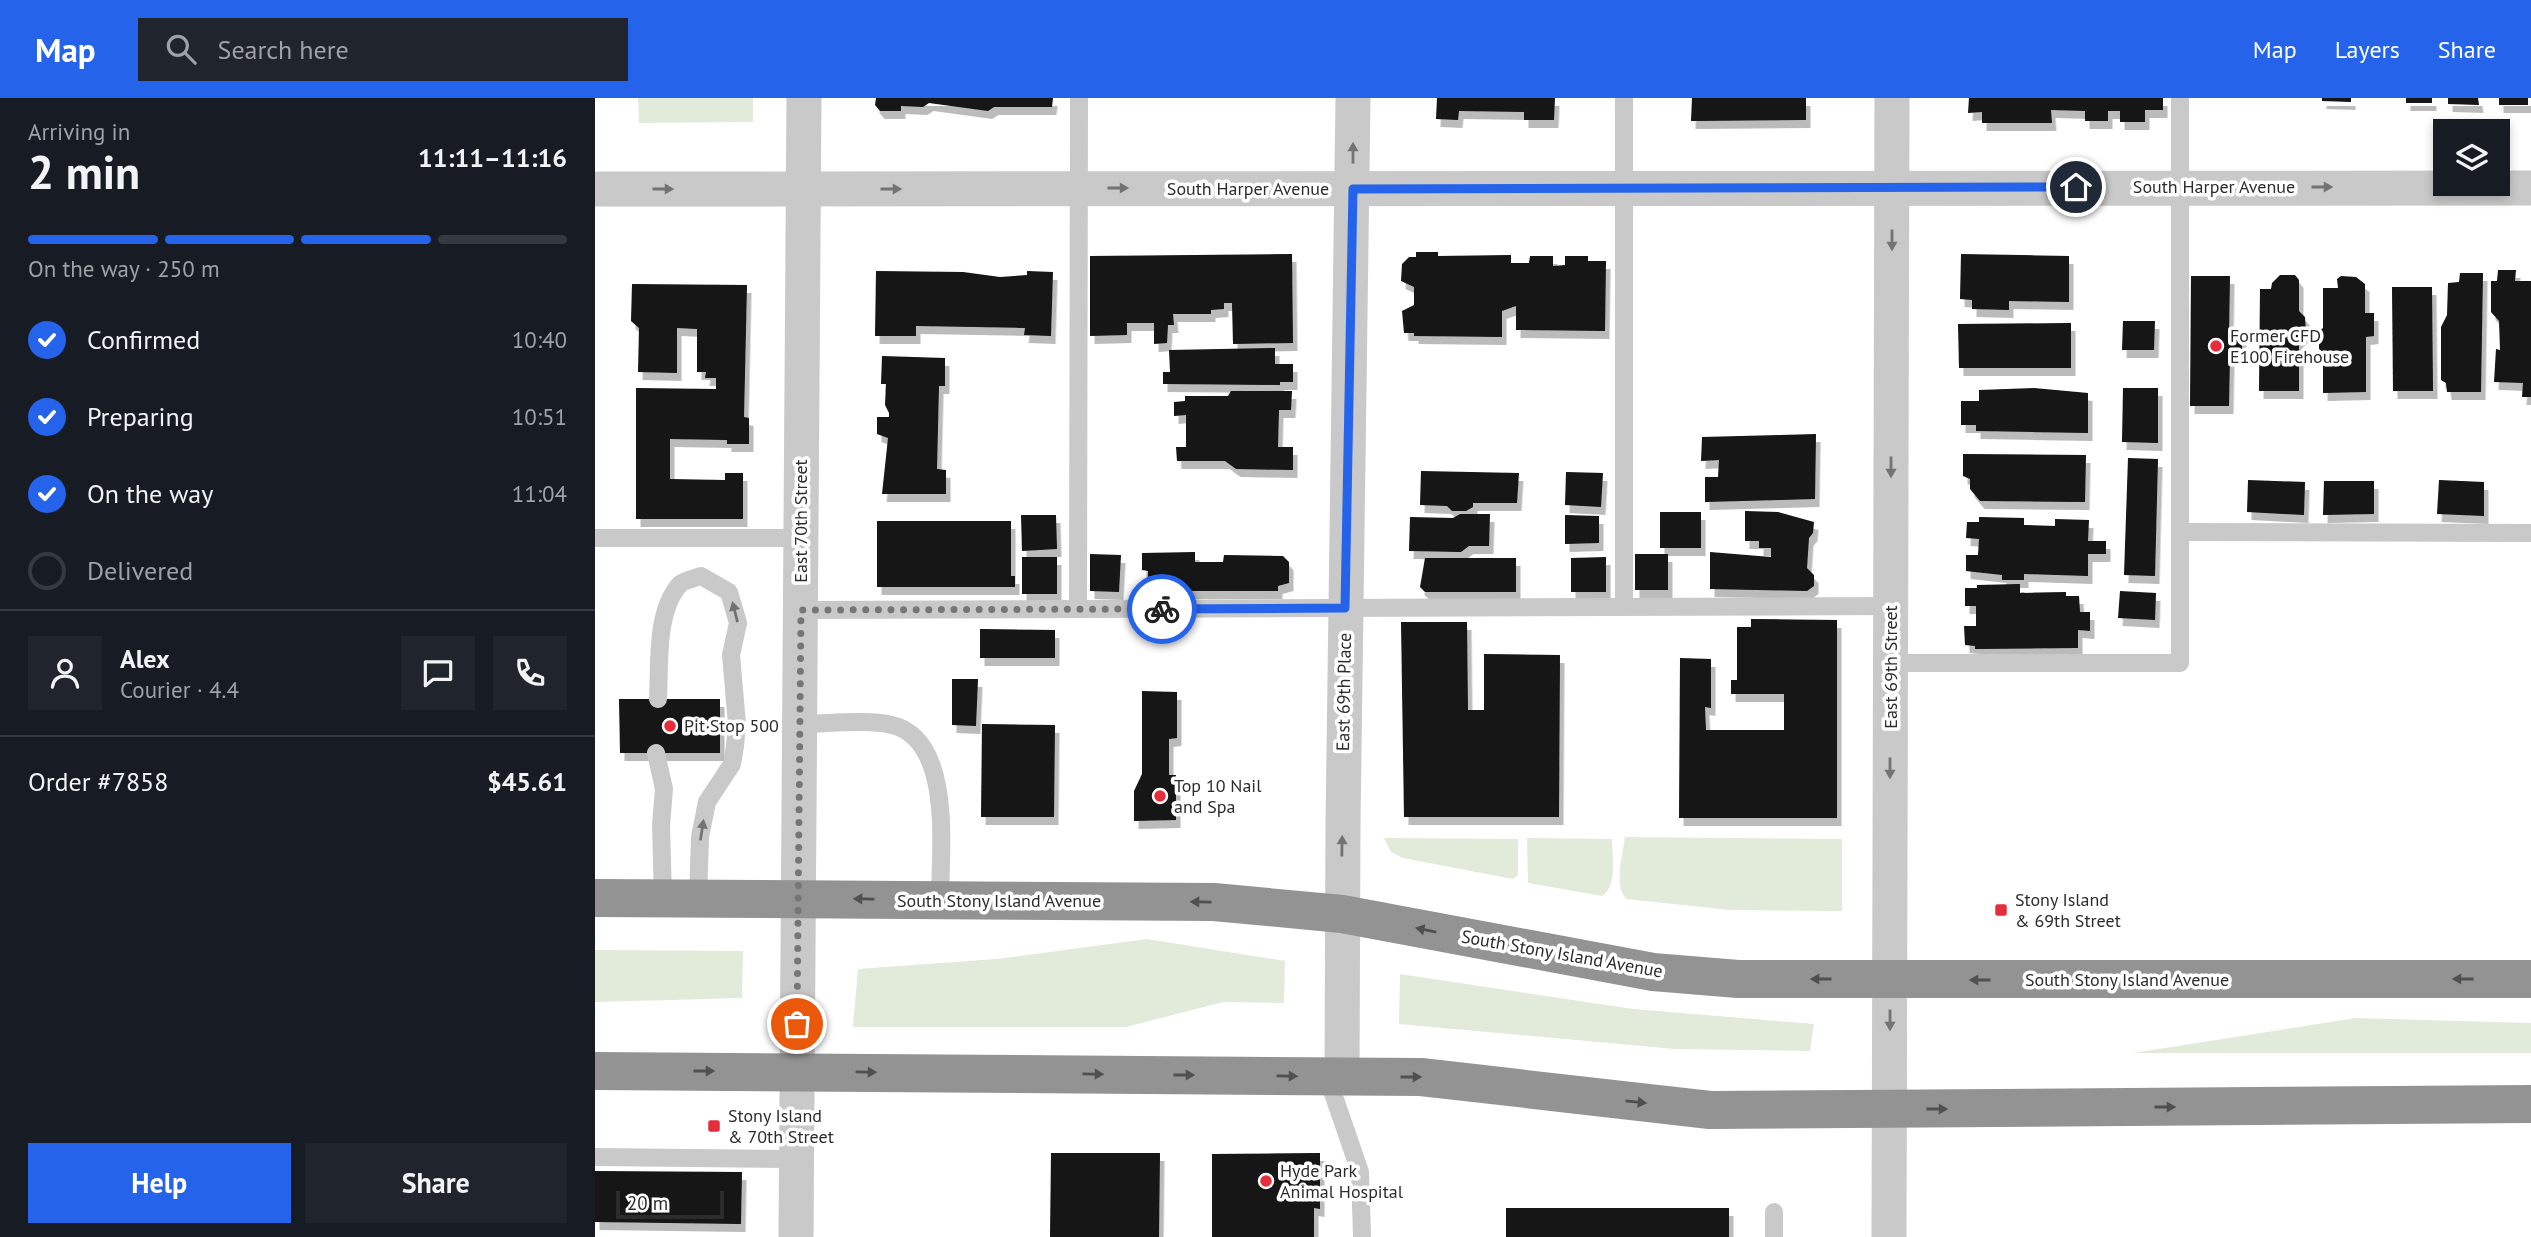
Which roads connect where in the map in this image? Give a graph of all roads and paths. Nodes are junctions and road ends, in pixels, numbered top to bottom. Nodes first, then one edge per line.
1 (804, 98) edge
2 (1079, 98) edge
3 (1353, 98) edge
4 (1624, 98) edge
5 (1892, 98) edge
6 (2180, 98) edge
7 (1892, 186) junction
8 (1623, 187) junction
9 (2180, 187) junction
10 (1078, 188) junction
11 (2531, 188) edge
12 (804, 189) junction
13 (1353, 189) junction
14 (595, 190) edge
15 (2180, 532) junction
16 (2531, 533) edge
17 (595, 538) edge
18 (801, 538) junction
19 (1891, 606) junction
20 (1624, 607) junction
21 (1345, 608) junction
22 (1078, 609) junction
23 (801, 610) junction
24 (1890, 663) junction
25 (658, 699) dead end
26 (800, 724) junction
27 (656, 752) dead end
28 (595, 898) edge
29 (681, 899) junction
30 (799, 899) junction
31 (940, 900) junction
32 (1342, 914) junction
33 (1890, 979) junction
34 (2531, 979) edge
35 (595, 1071) edge
36 (797, 1071) junction
37 (1334, 1076) junction
38 (2531, 1104) edge
39 (1889, 1110) junction
40 (595, 1157) edge
41 (795, 1158) junction
42 (1774, 1212) dead end
43 (796, 1237) edge
44 (1362, 1237) edge
45 (1774, 1237) edge
46 (1889, 1237) edge

1 - 12 street, East 70th Street
2 - 10 lane
13 -> 3 street, East 69th Place
4 - 8 lane
5 - 7 street, East 69th Street
6 - 9 lane
7 - 8 street, South Harper Avenue
7 - 9 street, South Harper Avenue
7 -> 19 street, East 69th Street
8 - 13 street, South Harper Avenue
8 - 20 lane
9 -> 11 street, South Harper Avenue
9 - 15 lane
12 -> 10 street, South Harper Avenue
10 -> 13 street, South Harper Avenue
10 - 22 lane
14 -> 12 street, South Harper Avenue
12 - 18 street, East 70th Street
13 - 21 street, East 69th Place
15 - 16 lane
15 - 24 lane
17 - 18 lane
18 - 23 street, East 70th Street
19 - 20 lane
19 - 24 street, East 69th Street
20 - 21 lane
21 - 22 lane
32 -> 21 street, East 69th Place
22 - 23 lane
23 - 26 street, East 70th Street
24 -> 33 street, East 69th Street
29 -> 25 lane
26 - 30 street, East 70th Street
26 - 31 lane
27 - 29 lane
28 - 29 highway, South Stony Island Avenue
29 - 30 highway, South Stony Island Avenue
31 -> 30 highway, South Stony Island Avenue
30 - 36 street, East 70th Street
32 -> 31 highway, South Stony Island Avenue
33 -> 32 highway, South Stony Island Avenue
32 - 37 street, East 69th Place
34 -> 33 highway, South Stony Island Avenue
33 -> 39 street, East 69th Street
35 -> 36 highway
36 -> 37 highway
36 - 41 street, East 70th Street
37 -> 39 highway
37 - 44 lane
39 -> 38 highway
39 - 46 street, East 69th Street
40 - 41 lane
41 - 43 street, East 70th Street
42 - 45 lane

